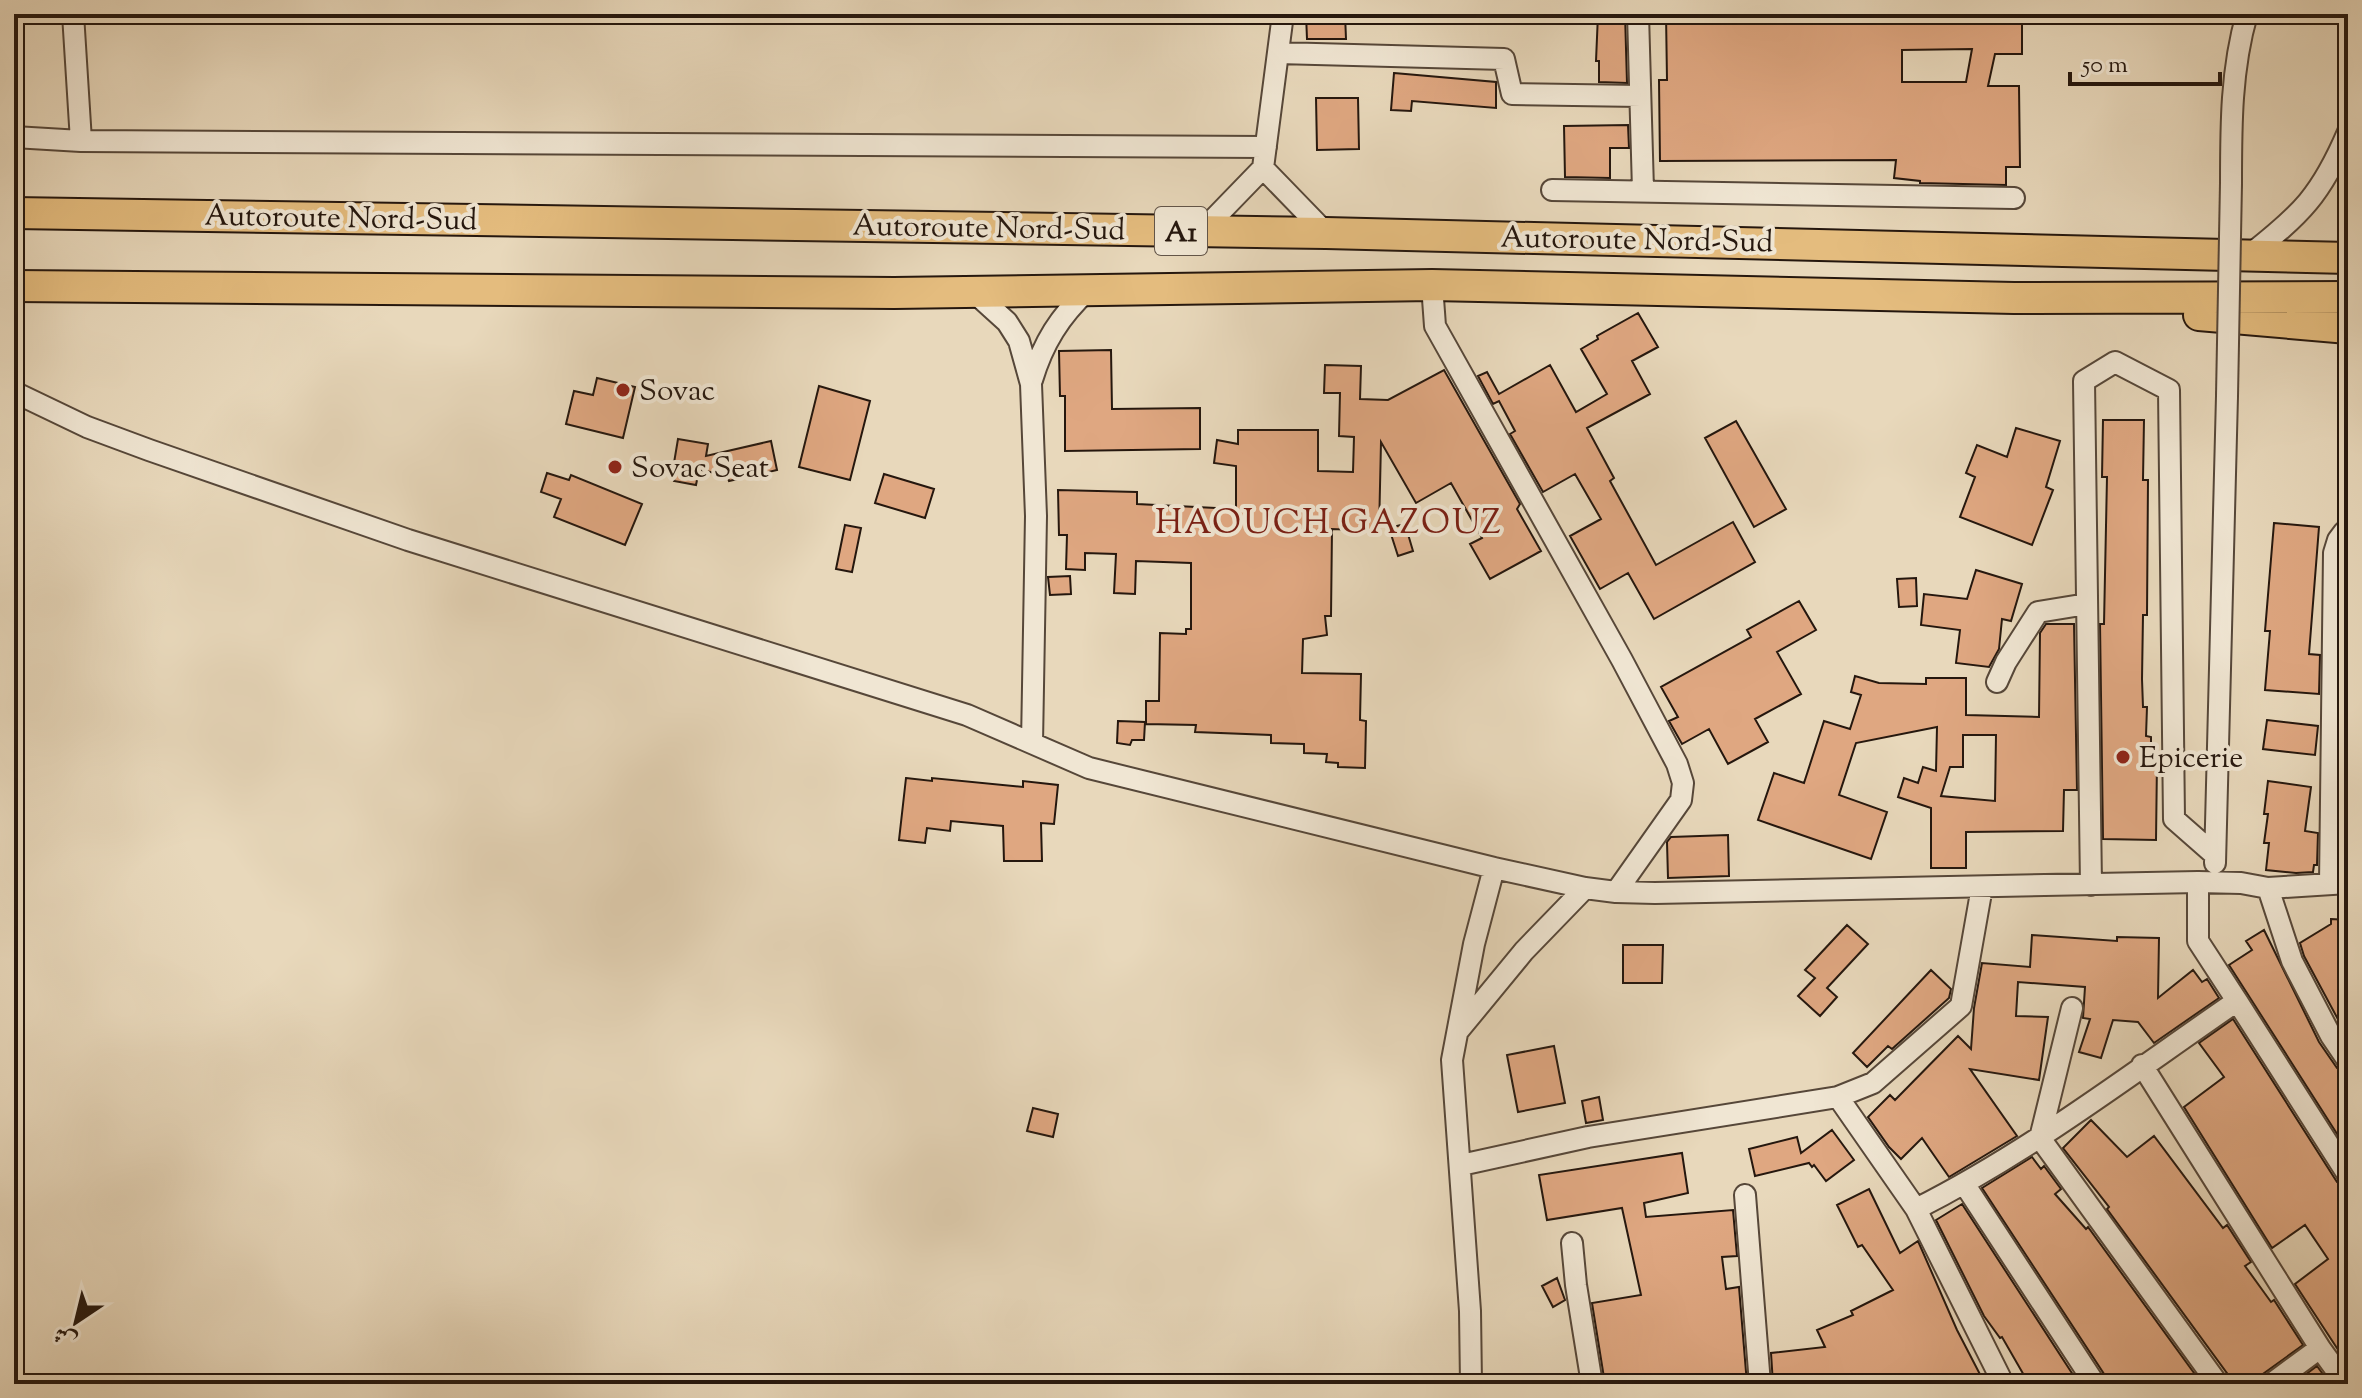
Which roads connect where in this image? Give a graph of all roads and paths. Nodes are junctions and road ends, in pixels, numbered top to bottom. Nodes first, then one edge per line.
1 (73, 14) edge
2 (1283, 14) edge
3 (1638, 14) edge
4 (2247, 14) edge
5 (1278, 53) junction
6 (1640, 96) junction
7 (2348, 132) edge
8 (14, 137) edge
9 (81, 141) junction
10 (1264, 158) junction
11 (1552, 190) dead end
12 (1643, 190) junction
13 (2014, 198) dead end
14 (14, 213) edge
15 (1202, 231) junction
16 (1326, 233) junction
17 (2348, 241) edge
18 (2262, 256) junction
19 (2348, 258) edge
20 (1432, 285) junction
21 (14, 286) edge
22 (1088, 290) junction
23 (975, 293) junction
24 (2348, 297) edge
25 (2014, 298) junction
26 (2348, 328) edge
27 (1031, 384) junction
28 (14, 392) edge
29 (2348, 532) edge
30 (2087, 604) junction
31 (1997, 682) dead end
32 (1032, 743) junction
33 (2215, 855) junction
34 (1494, 868) junction
35 (2207, 882) junction
36 (2339, 884) edge
37 (2091, 885) junction
38 (1982, 887) junction
39 (1585, 888) junction
40 (2268, 888) junction
41 (1616, 892) junction
42 (2237, 1001) junction
43 (2072, 1008) dead end
44 (1457, 1033) junction
45 (2348, 1061) edge
46 (2142, 1065) junction
47 (1838, 1097) junction
48 (2040, 1138) junction
49 (1461, 1165) junction
50 (2348, 1175) edge
51 (1965, 1185) junction
52 (1745, 1195) dead end
53 (1916, 1209) junction
54 (1572, 1243) dead end
55 (2320, 1348) junction
56 (1471, 1384) edge
57 (1592, 1384) edge
58 (1760, 1384) edge
59 (2001, 1384) edge
60 (2095, 1384) edge
61 (2218, 1384) edge
62 (2271, 1384) edge
63 (2346, 1384) edge

1 - 9 street
2 - 5 street
3 - 6 street
4 - 33 street, bridge
5 - 6 street
5 - 10 street
6 - 12 street
7 - 18 street
8 - 9 street
9 - 10 street
10 - 15 street
10 - 16 street
11 - 12 street
12 - 13 street
14 - 15 highway, Autoroute Nord-Sud / A1
15 - 16 highway, Autoroute Nord-Sud / A1
16 - 18 highway, Autoroute Nord-Sud / A1
17 - 18 highway
18 - 19 highway, Autoroute Nord-Sud / A1
20 - 22 highway, Autoroute Nord-Sud / A1
20 - 25 highway, Autoroute Nord-Sud / A1
20 - 41 street
21 - 23 highway, Autoroute Nord-Sud / A1
22 - 23 highway, Autoroute Nord-Sud / A1
22 - 27 street
23 - 27 street
24 - 25 highway, Autoroute Nord-Sud / A1
25 - 26 highway
27 - 32 street
28 - 32 street
29 - 36 street
30 - 31 street
30 - 33 street
30 - 37 street
32 - 34 street
33 - 35 street
34 - 39 street
34 - 44 street
35 - 37 street
35 - 40 street
35 - 42 street
36 - 40 street
37 - 38 street
38 - 41 street
38 - 47 street
39 - 41 street
39 - 44 street
40 - 45 street
42 - 46 street
42 - 50 street
43 - 48 street
44 - 49 street
46 - 48 street
46 - 55 street
47 - 49 street
47 - 53 street
48 - 51 street
48 - 61 street
49 - 56 street
51 - 53 street
51 - 60 street
52 - 58 street
53 - 59 street
54 - 57 street
55 - 62 street
55 - 63 street

